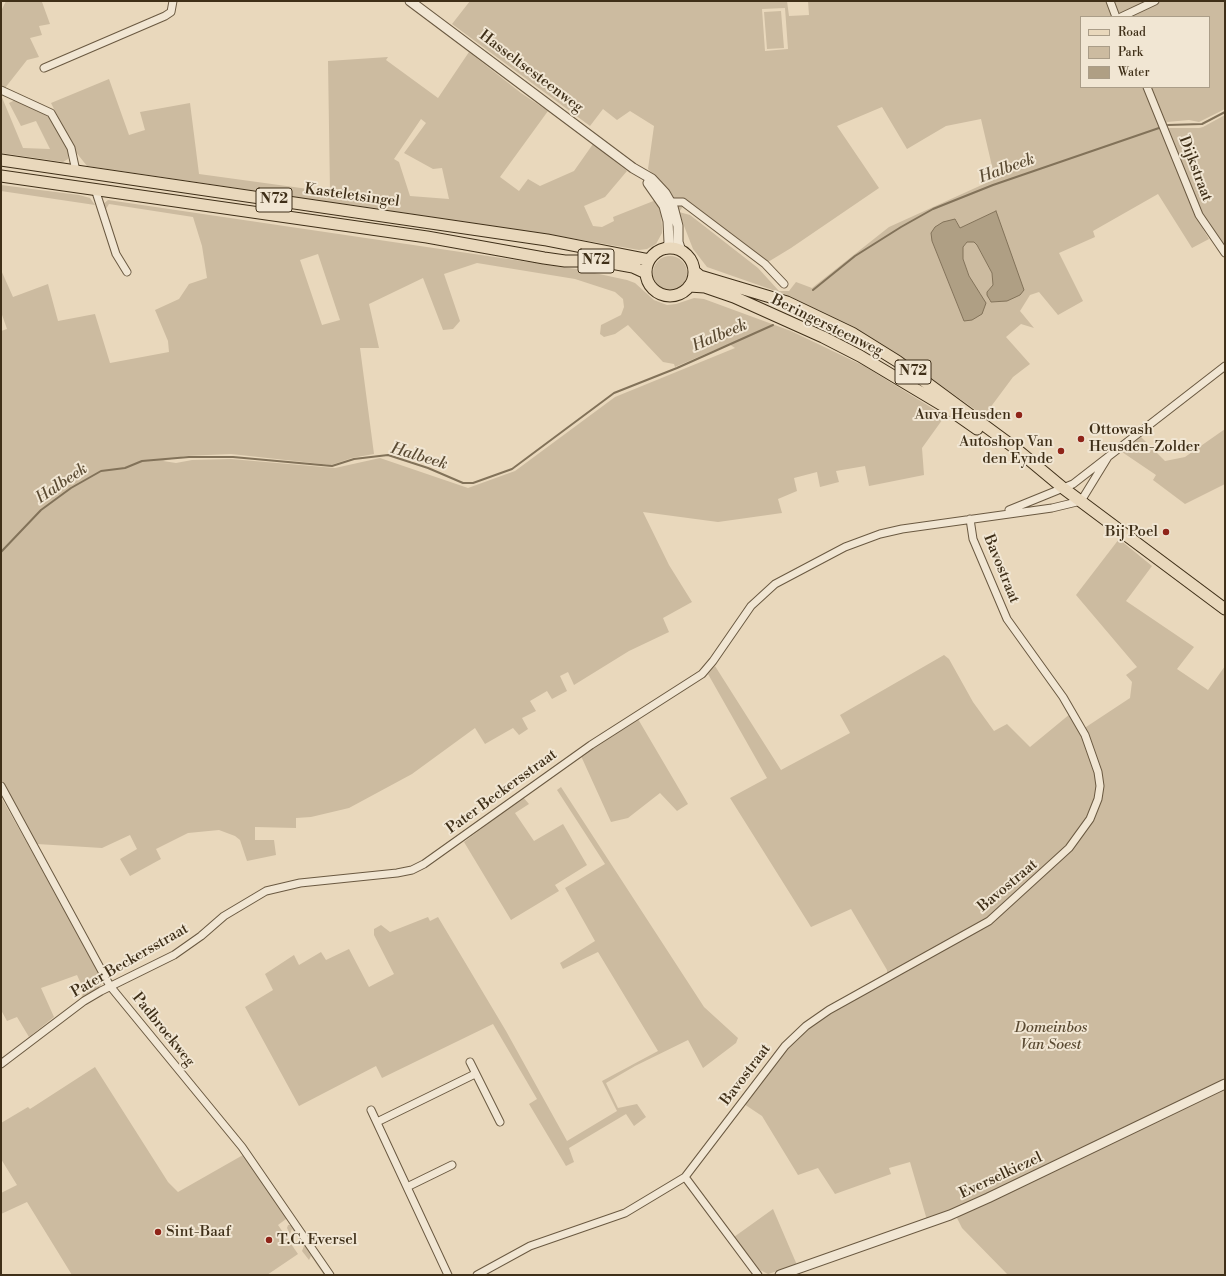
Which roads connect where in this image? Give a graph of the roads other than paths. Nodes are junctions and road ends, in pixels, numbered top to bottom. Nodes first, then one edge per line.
1 (173, 1) edge
2 (410, 1) edge
3 (1110, 1) edge
4 (1155, 1) edge
5 (1116, 16) edge
6 (1123, 16) edge
7 (44, 68) dead end
8 (1147, 88) edge
9 (1, 90) edge
10 (1, 160) edge
11 (633, 168) junction
12 (76, 171) junction
13 (1, 176) edge
14 (95, 189) junction
15 (670, 202) junction
16 (666, 249) junction
17 (681, 251) junction
18 (1225, 254) edge
19 (649, 260) junction
20 (694, 271) junction
21 (127, 272) dead end
22 (646, 273) junction
23 (784, 284) dead end
24 (689, 286) junction
25 (736, 292) junction
26 (1225, 366) edge
27 (1108, 457) junction
28 (1028, 460) junction
29 (1063, 488) junction
30 (1081, 501) junction
31 (998, 514) junction
32 (970, 519) junction
33 (1225, 609) edge
34 (1, 786) edge
35 (110, 986) junction
36 (470, 1062) dead end
37 (1, 1064) edge
38 (475, 1074) junction
39 (1225, 1084) edge
40 (371, 1110) dead end
41 (376, 1122) junction
42 (500, 1122) dead end
43 (452, 1165) dead end
44 (685, 1177) junction
45 (407, 1187) junction
46 (330, 1275) edge
47 (448, 1275) edge
48 (477, 1275) edge
49 (758, 1275) edge
50 (782, 1275) edge

1 - 7 street
2 - 11 street, Hasseltsesteenweg
3 - 5 street
4 - 6 street
8 - 18 street, Dijkstraat
9 - 12 street
10 - 12 main road, Kasteletsingel / N72
11 - 15 street, Hasseltsesteenweg
11 - 16 street, Hasseltsesteenweg
12 - 19 main road, Kasteletsingel / N72
13 - 14 main road, Kasteletsingel / N72
14 - 21 street
14 - 22 main road, Kasteletsingel / N72
15 - 17 street, Hasseltsesteenweg
15 - 23 street
16 - 17 main road
16 - 19 main road
17 - 20 main road, Hasseltsesteenweg
19 - 22 main road
20 - 24 main road
20 - 25 main road, N72
22 - 24 main road
24 - 25 main road, N72
25 - 28 main road, Beringersteenweg / N72
25 - 28 main road, Beringersteenweg / N72
26 - 27 street, Pater Beckersstraat
27 - 29 street, Pater Beckersstraat
27 - 30 street
28 - 29 main road, Beringersteenweg / N72
29 - 30 main road, Beringersteenweg / N72
29 - 31 street, Pater Beckersstraat
30 - 31 street, Pater Beckersstraat
30 - 33 main road, Beringersteenweg / N72
31 - 32 street, Pater Beckersstraat
32 - 35 street, Pater Beckersstraat
32 - 44 street, Bavostraat
34 - 35 street, Padbroekweg
35 - 37 street, Pater Beckersstraat
35 - 46 street, Padbroekweg
36 - 38 street
38 - 41 street
38 - 42 street
39 - 50 street, Everselkiezel
40 - 41 street
41 - 45 street
43 - 45 street
44 - 48 street, Bavostraat
44 - 49 street
45 - 47 street

